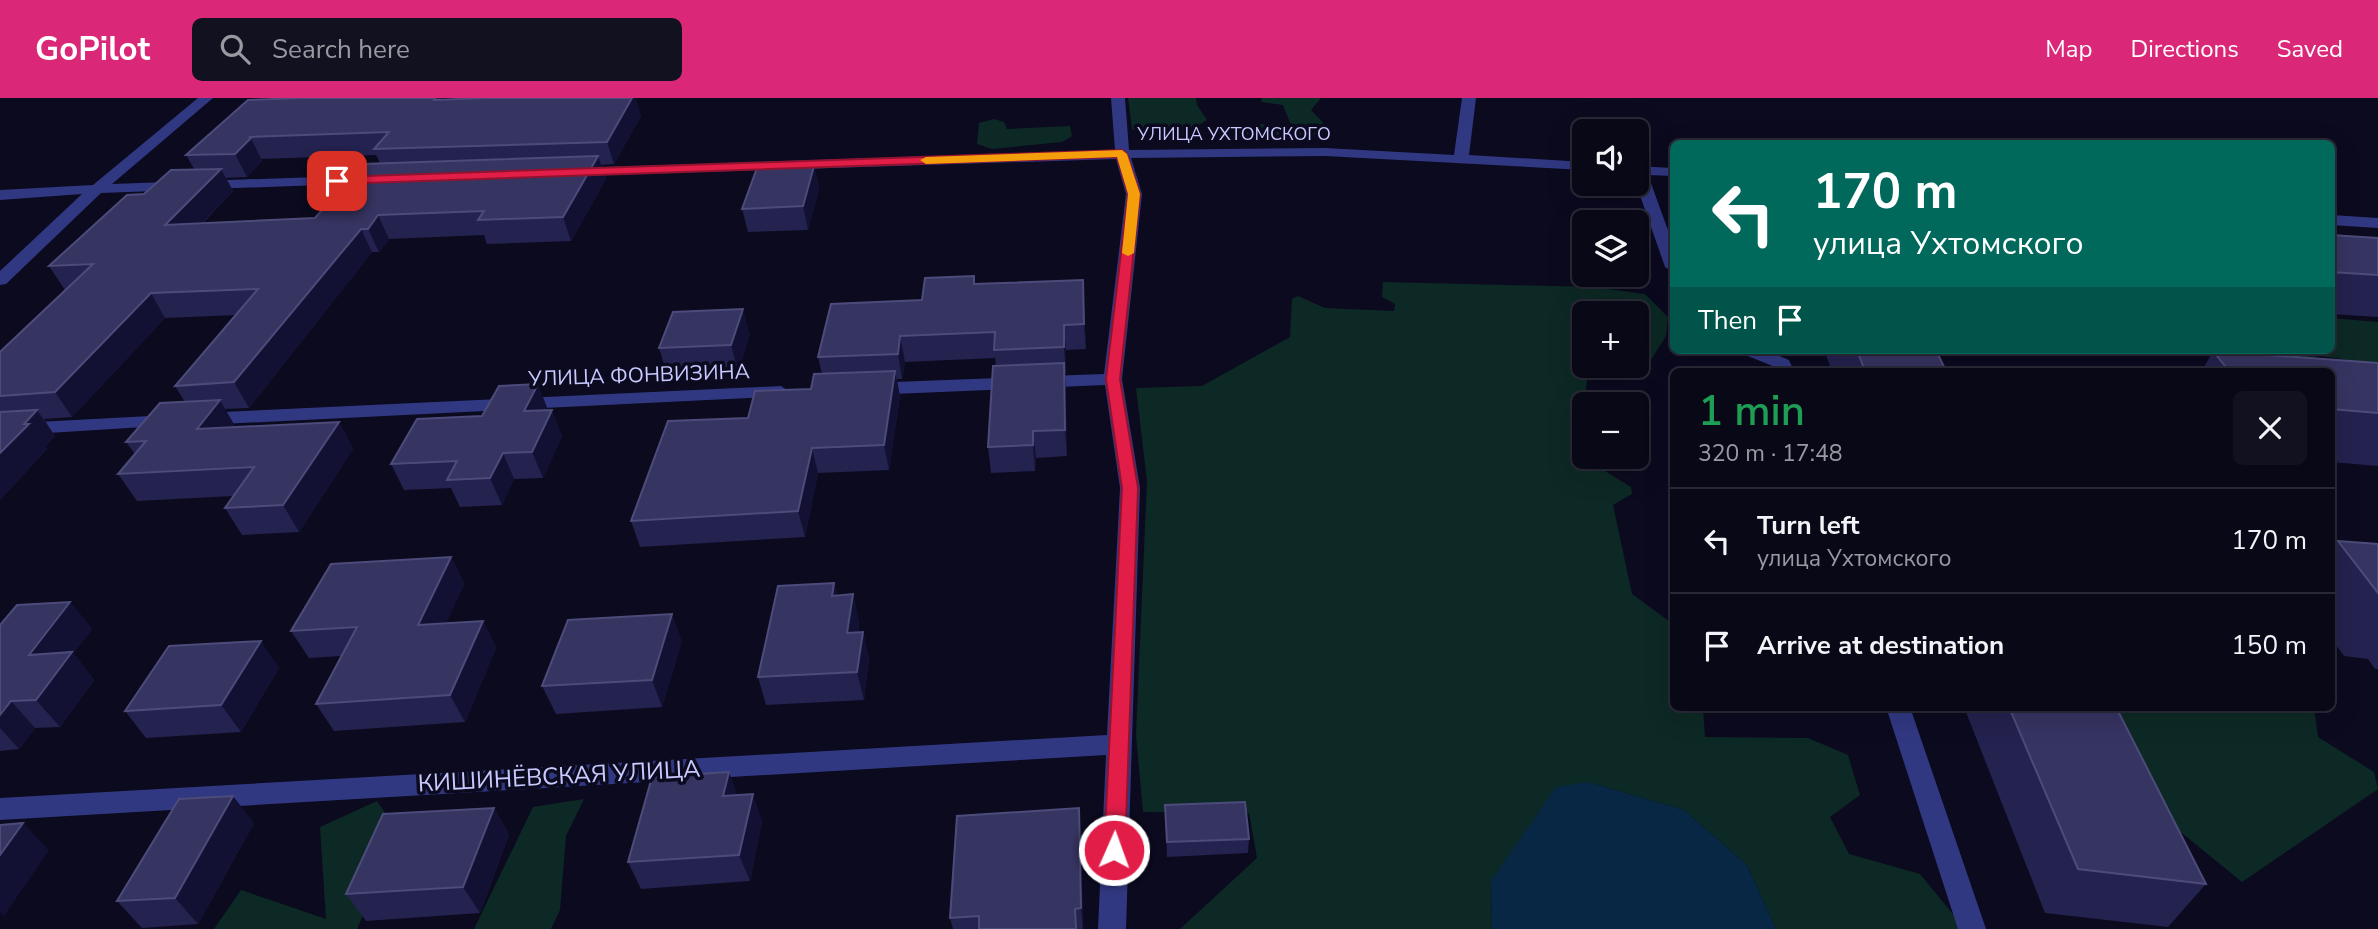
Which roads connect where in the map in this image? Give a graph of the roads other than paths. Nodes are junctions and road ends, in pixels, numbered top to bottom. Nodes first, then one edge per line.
1 (206, 98) edge
2 (1118, 98) edge
3 (1469, 98) edge
4 (1122, 154) junction
5 (1461, 158) junction
6 (1572, 165) edge
7 (1649, 171) edge
8 (1670, 172) edge
9 (556, 173) edge
10 (391, 179) edge
11 (97, 189) junction
12 (0, 195) edge
13 (1647, 196) edge
14 (2335, 220) edge
15 (2378, 223) edge
16 (1670, 259) edge
17 (0, 280) edge
18 (1759, 354) edge
19 (1784, 368) edge
20 (1113, 379) junction
21 (847, 390) edge
22 (805, 391) edge
23 (0, 430) edge
24 (1899, 711) edge
25 (1118, 744) junction
26 (0, 808) edge
27 (1112, 929) edge
28 (1972, 929) edge

1 - 11 street
2 - 4 street
3 - 5 street
4 - 5 street, УЛИЦА УХТОМСКОГО
4 - 9 street, УЛИЦА УХТОМСКОГО
4 - 20 street
5 - 6 street, УЛИЦА УХТОМСКОГО
7 - 8 street
10 - 11 street
11 - 12 street
11 - 17 street
13 - 16 street
14 - 15 street
18 - 19 street
20 - 21 street
20 - 25 street
22 - 23 street, УЛИЦА ФОНВИЗИНА
24 - 28 street
25 - 26 street, КИШИНЁВСКАЯ УЛИЦА
25 - 27 street

